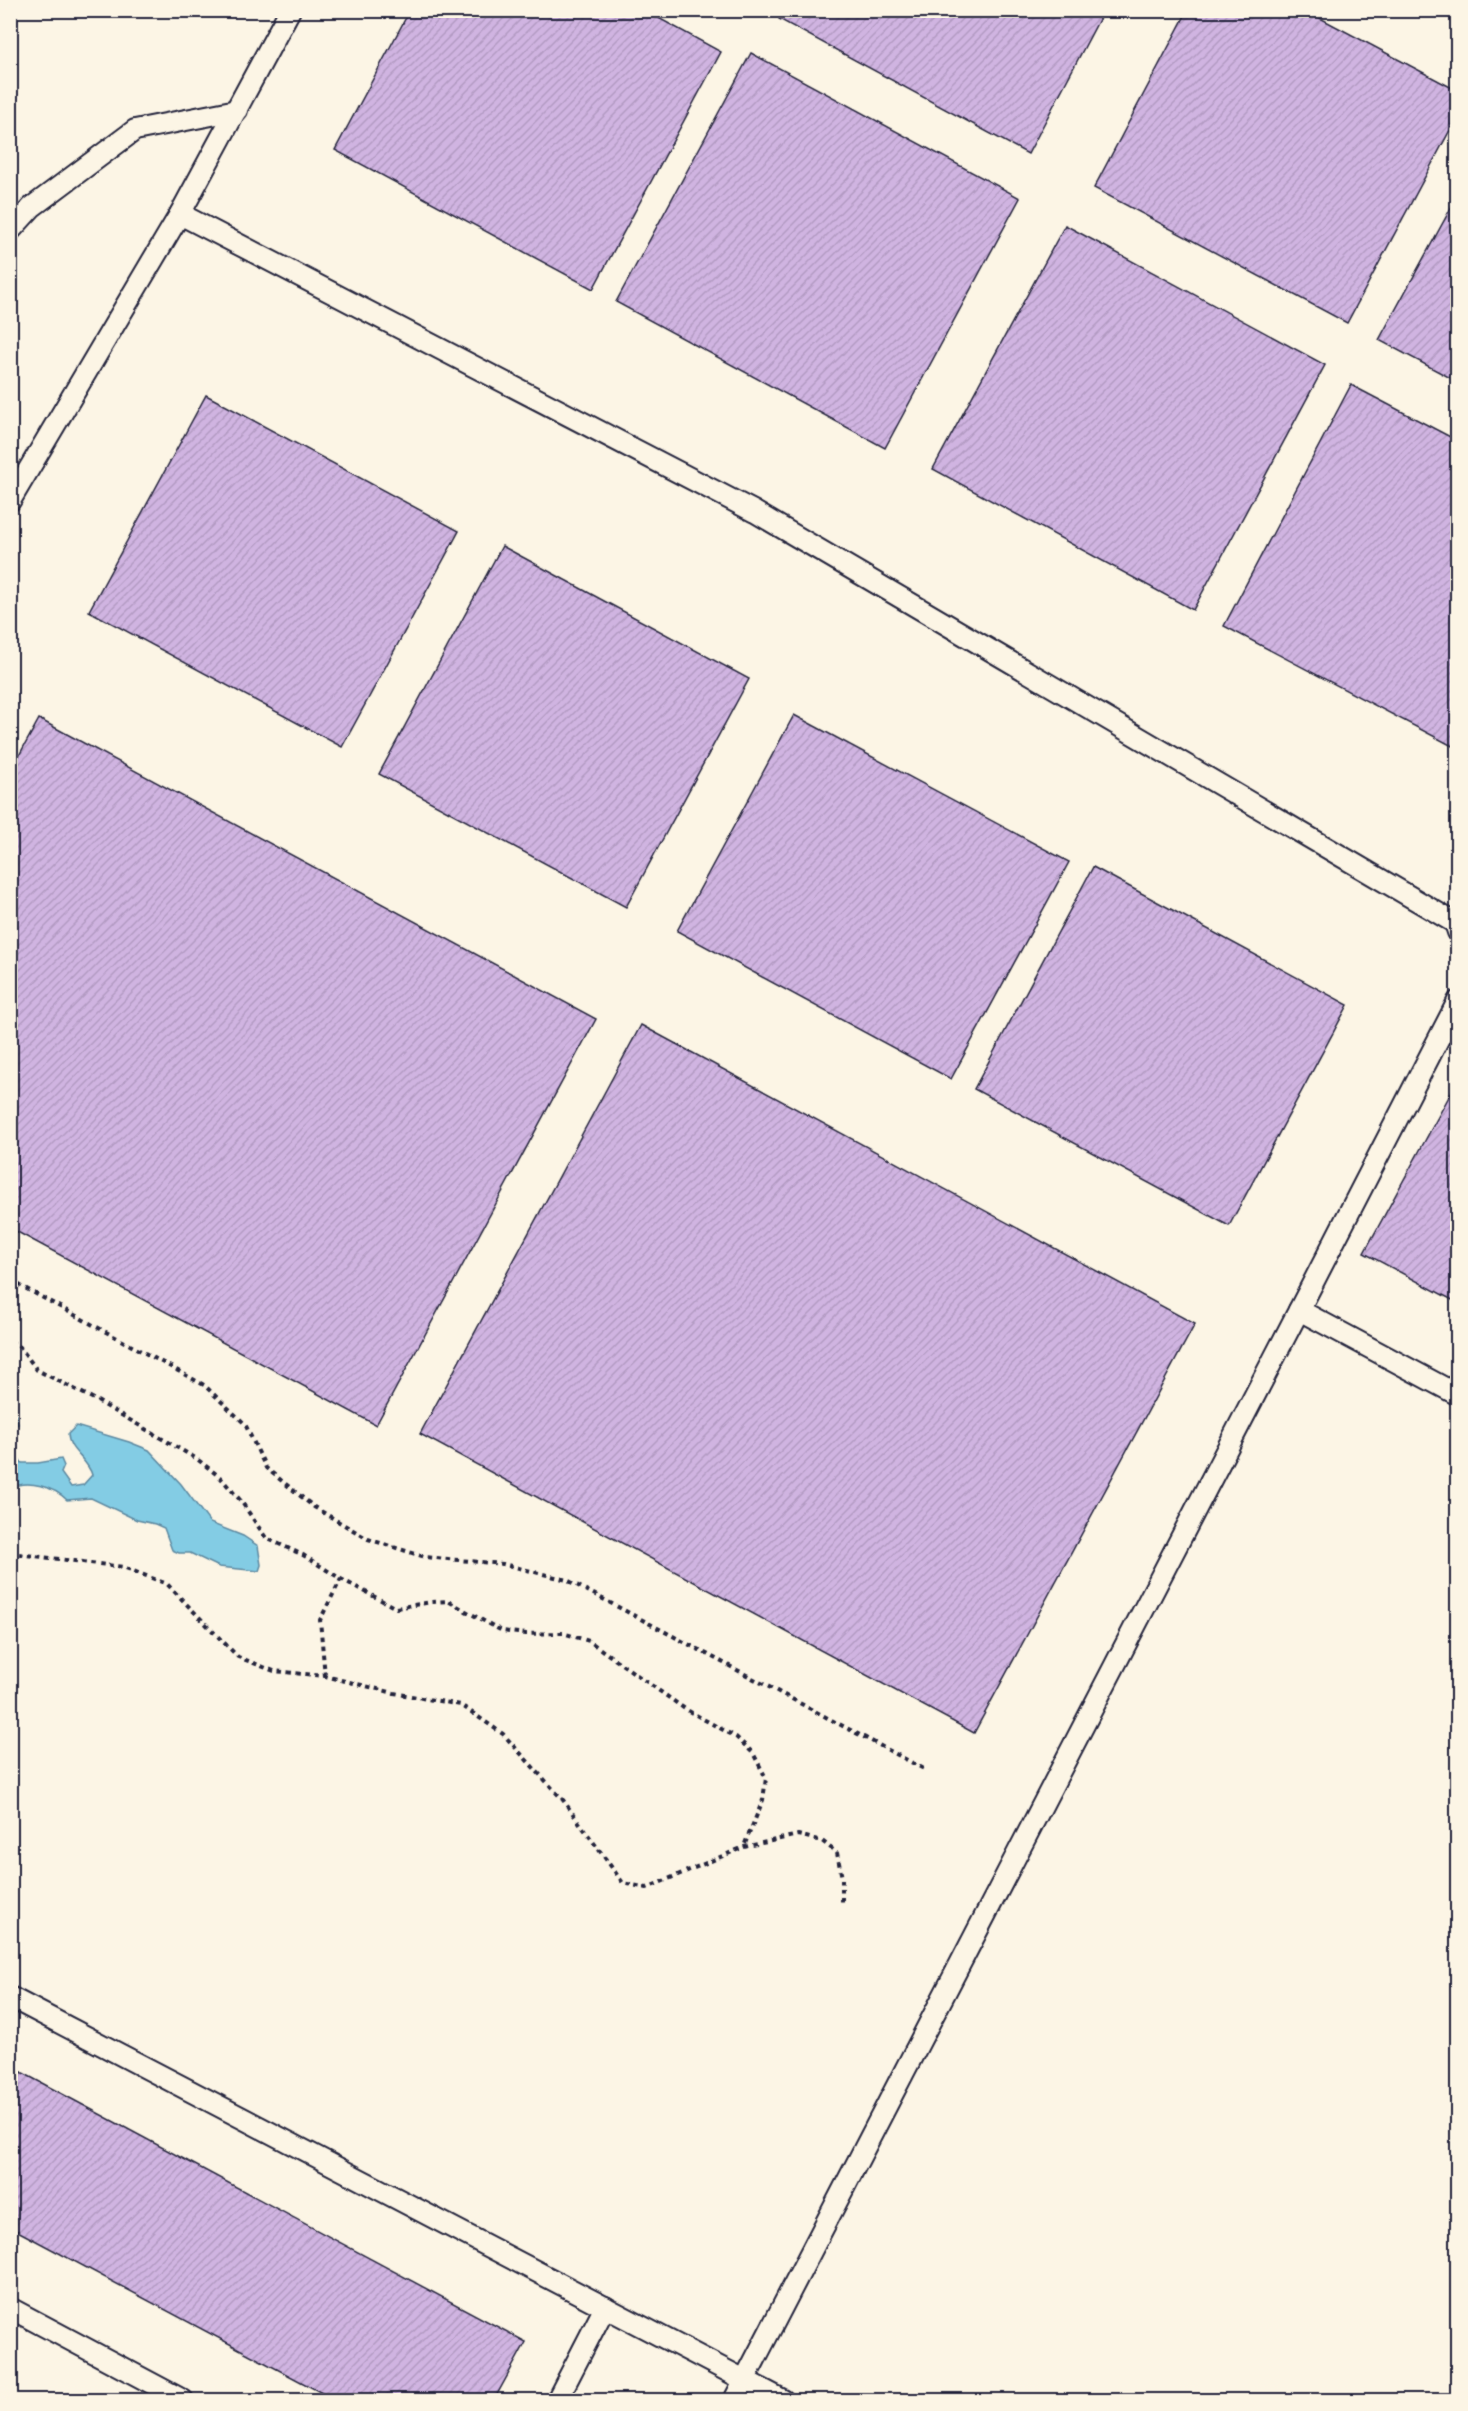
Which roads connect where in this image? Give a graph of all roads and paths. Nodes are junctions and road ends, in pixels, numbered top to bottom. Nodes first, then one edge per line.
1 (290, 10) edge
2 (237, 110) junction
3 (180, 214) junction
4 (10, 231) edge
5 (10, 501) edge
6 (1457, 925) edge
7 (1458, 1001) edge
8 (10, 1280) edge
9 (1299, 1310) junction
10 (10, 1341) edge
11 (1458, 1395) edge
12 (10, 1553) edge
13 (341, 1579) junction
14 (325, 1676) junction
15 (926, 1770) dead end
16 (744, 1847) junction
17 (842, 1904) dead end
18 (10, 1997) edge
19 (605, 2307) junction
20 (10, 2308) edge
21 (745, 2380) junction
22 (183, 2400) edge
23 (557, 2400) edge
24 (734, 2400) edge
25 (783, 2400) edge

1 - 2 lane
2 - 3 lane
2 - 4 lane
3 - 5 lane
3 - 6 lane
7 - 9 lane
8 - 15 path
9 - 11 lane
9 - 21 lane
10 - 13 path
12 - 14 path
13 - 14 path
13 - 16 path
14 - 16 path
16 - 17 path
18 - 19 lane
19 - 21 lane
19 - 23 lane
20 - 22 lane
21 - 24 lane
21 - 25 lane

